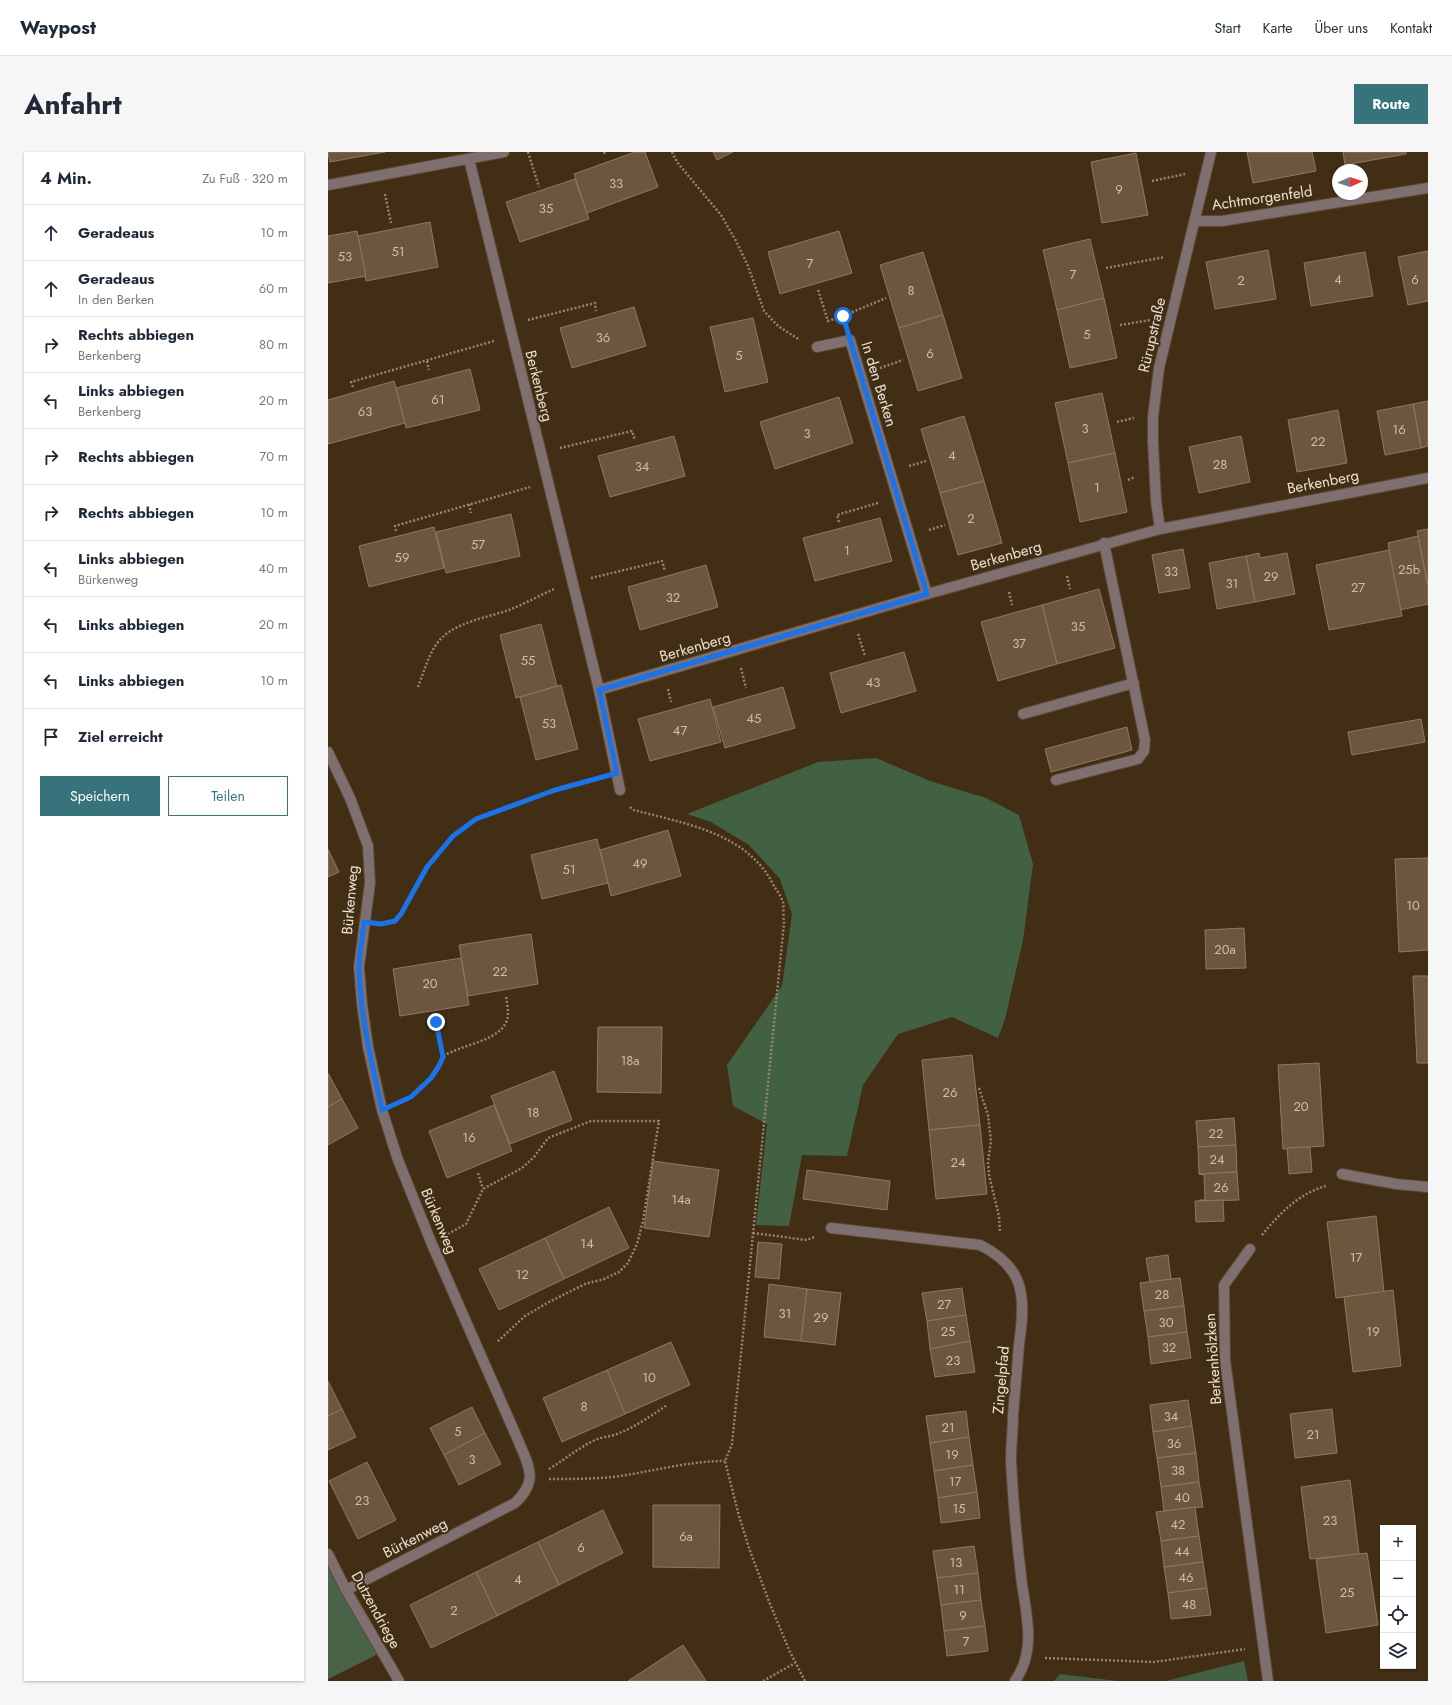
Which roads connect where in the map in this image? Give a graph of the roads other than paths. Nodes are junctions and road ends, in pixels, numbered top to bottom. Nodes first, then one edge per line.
1 (504, 152) edge
2 (1211, 152) edge
3 (469, 159) junction
4 (328, 185) edge
5 (1428, 188) edge
6 (1196, 221) junction
7 (817, 347) road end
8 (1428, 478) edge
9 (1160, 529) junction
10 (1104, 543) junction
11 (927, 594) junction
12 (1134, 683) junction
13 (599, 690) junction
14 (1023, 714) dead end
15 (328, 752) edge
16 (1056, 780) dead end
17 (620, 790) road end
18 (1342, 1174) road end
19 (1428, 1187) edge
20 (831, 1228) road end
21 (1250, 1249) road end
22 (328, 1554) edge
23 (346, 1590) junction
24 (399, 1681) edge
25 (1015, 1681) edge
26 (1268, 1681) edge

1 - 3 street
2 - 6 street, Rürupstraße
3 - 4 street
3 - 13 street, Berkenberg
5 - 6 street, Achtmorgenfeld
6 - 9 street, Rürupstraße
7 - 11 street, In den Berken
8 - 9 street, Berkenberg
9 - 10 street, Berkenberg
10 - 11 street, Berkenberg
10 - 12 street
11 - 13 street, Berkenberg
12 - 14 street
12 - 16 street
13 - 17 street, Berkenberg
15 - 23 street, Bürkenweg
18 - 19 street
20 - 25 street, Zingelpfad
21 - 26 street, Berkenhölzken
22 - 23 street, Dutzendriege
23 - 24 street, Dutzendriege

